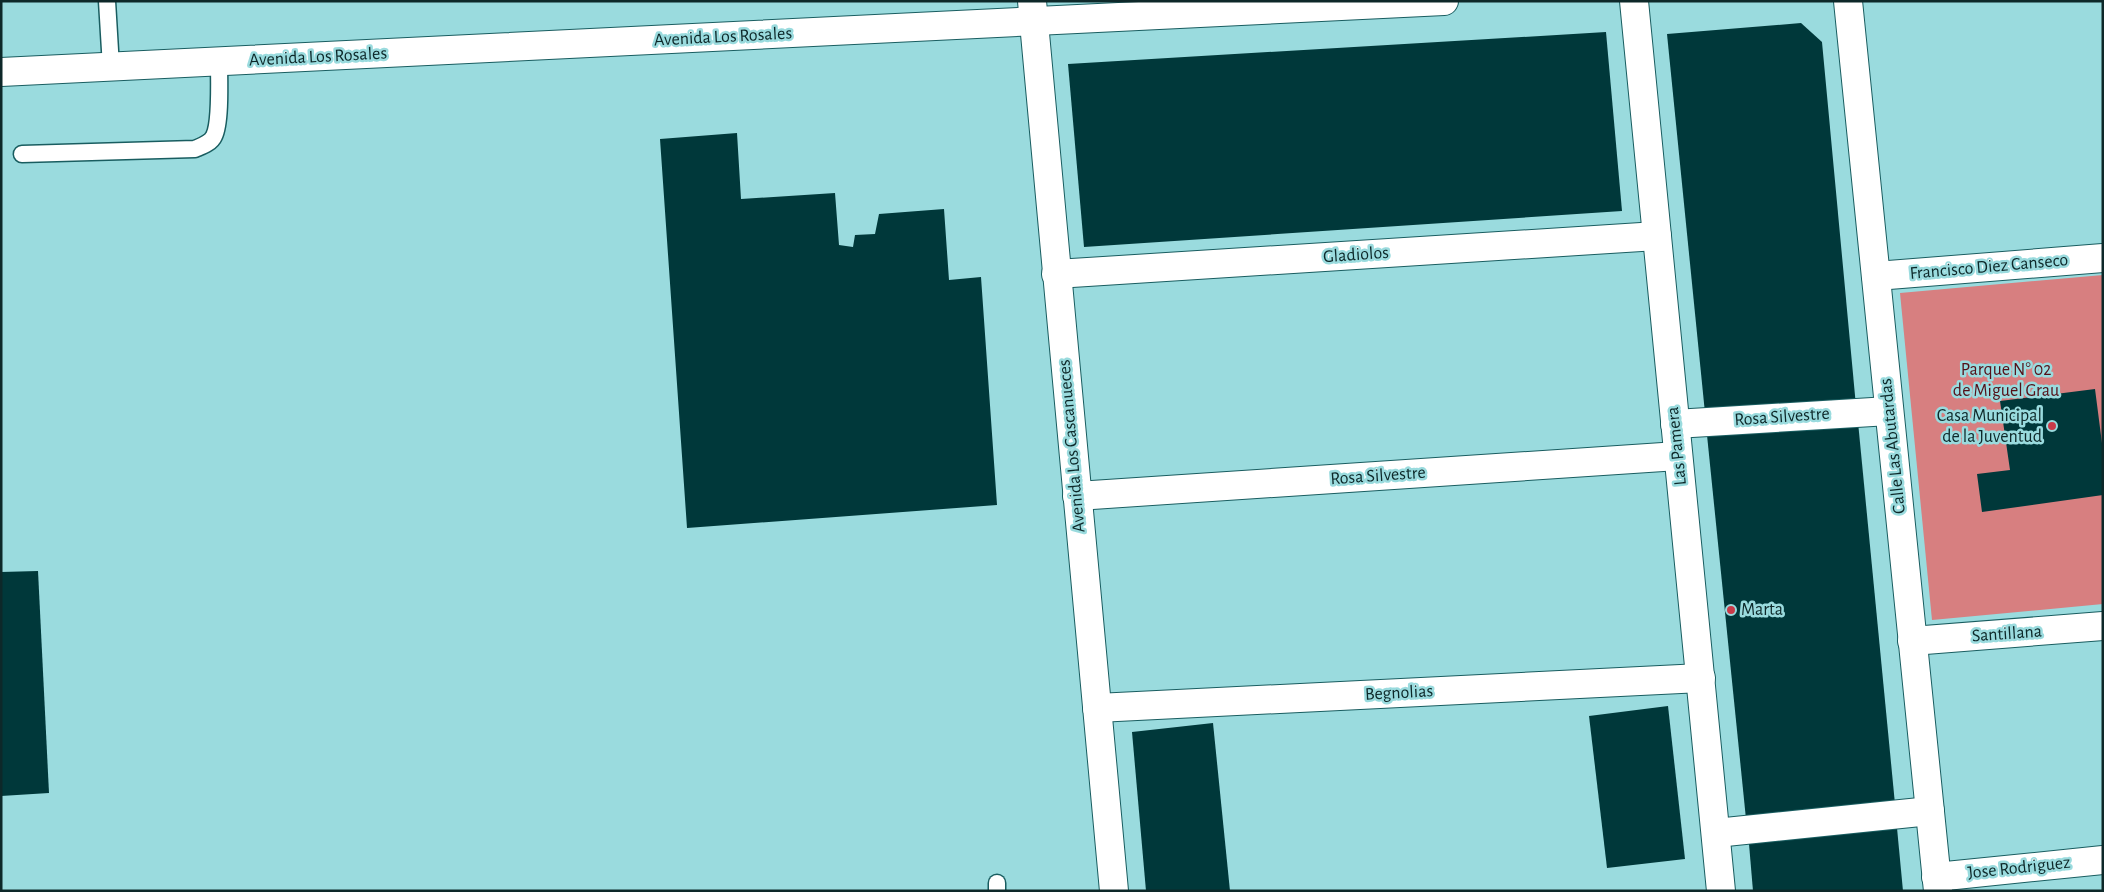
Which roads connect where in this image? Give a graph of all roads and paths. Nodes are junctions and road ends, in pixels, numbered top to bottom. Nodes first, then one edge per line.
1 (107, 1) edge
2 (1444, 1) edge
3 (1634, 1) edge
4 (1848, 1) edge
5 (1254, 6) edge
6 (1033, 12) edge
7 (219, 62) junction
8 (111, 67) junction
9 (1, 72) edge
10 (22, 154) dead end
11 (1657, 236) junction
12 (2103, 258) edge
13 (1056, 274) junction
14 (1876, 276) junction
15 (1890, 411) junction
16 (1675, 424) junction
17 (1678, 456) junction
18 (1077, 496) junction
19 (2103, 626) edge
20 (1912, 641) junction
21 (1700, 678) junction
22 (1097, 708) junction
23 (1930, 811) junction
24 (1716, 833) junction
25 (2103, 860) edge
26 (1937, 884) edge
27 (1114, 891) edge
28 (1721, 891) edge

1 - 8 lane
2 - 5 street, Avenida Los Rosales
3 - 11 street, Las Pamera
4 - 14 street, Calle Las Abutardas
5 - 6 street, Avenida Los Rosales
6 - 7 street, Avenida Los Rosales
6 - 13 street, Avenida Los Cascanueces
7 - 8 street, Avenida Los Rosales
7 - 10 lane
8 - 9 street, Avenida Los Rosales
11 - 13 street, Gladiolos
11 - 16 street, Las Pamera
12 - 14 street, Francisco Diez Canseco
13 - 18 street, Avenida Los Cascanueces
14 - 15 street, Calle Las Abutardas
15 - 16 street, Rosa Silvestre
15 - 20 street, Calle Las Abutardas
16 - 17 street, Las Pamera
17 - 18 street, Rosa Silvestre
17 - 21 street, Las Pamera
18 - 22 street, Avenida Los Cascanueces
19 - 20 street, Santillana
20 - 23 street, Calle Las Abutardas
21 - 22 street, Begnolias
21 - 24 street, Las Pamera
22 - 27 street, Avenida Los Cascanueces
23 - 24 street
23 - 26 street, Calle Las Abutardas
24 - 28 street, Las Pamera
25 - 26 street, Jose Rodriguez

